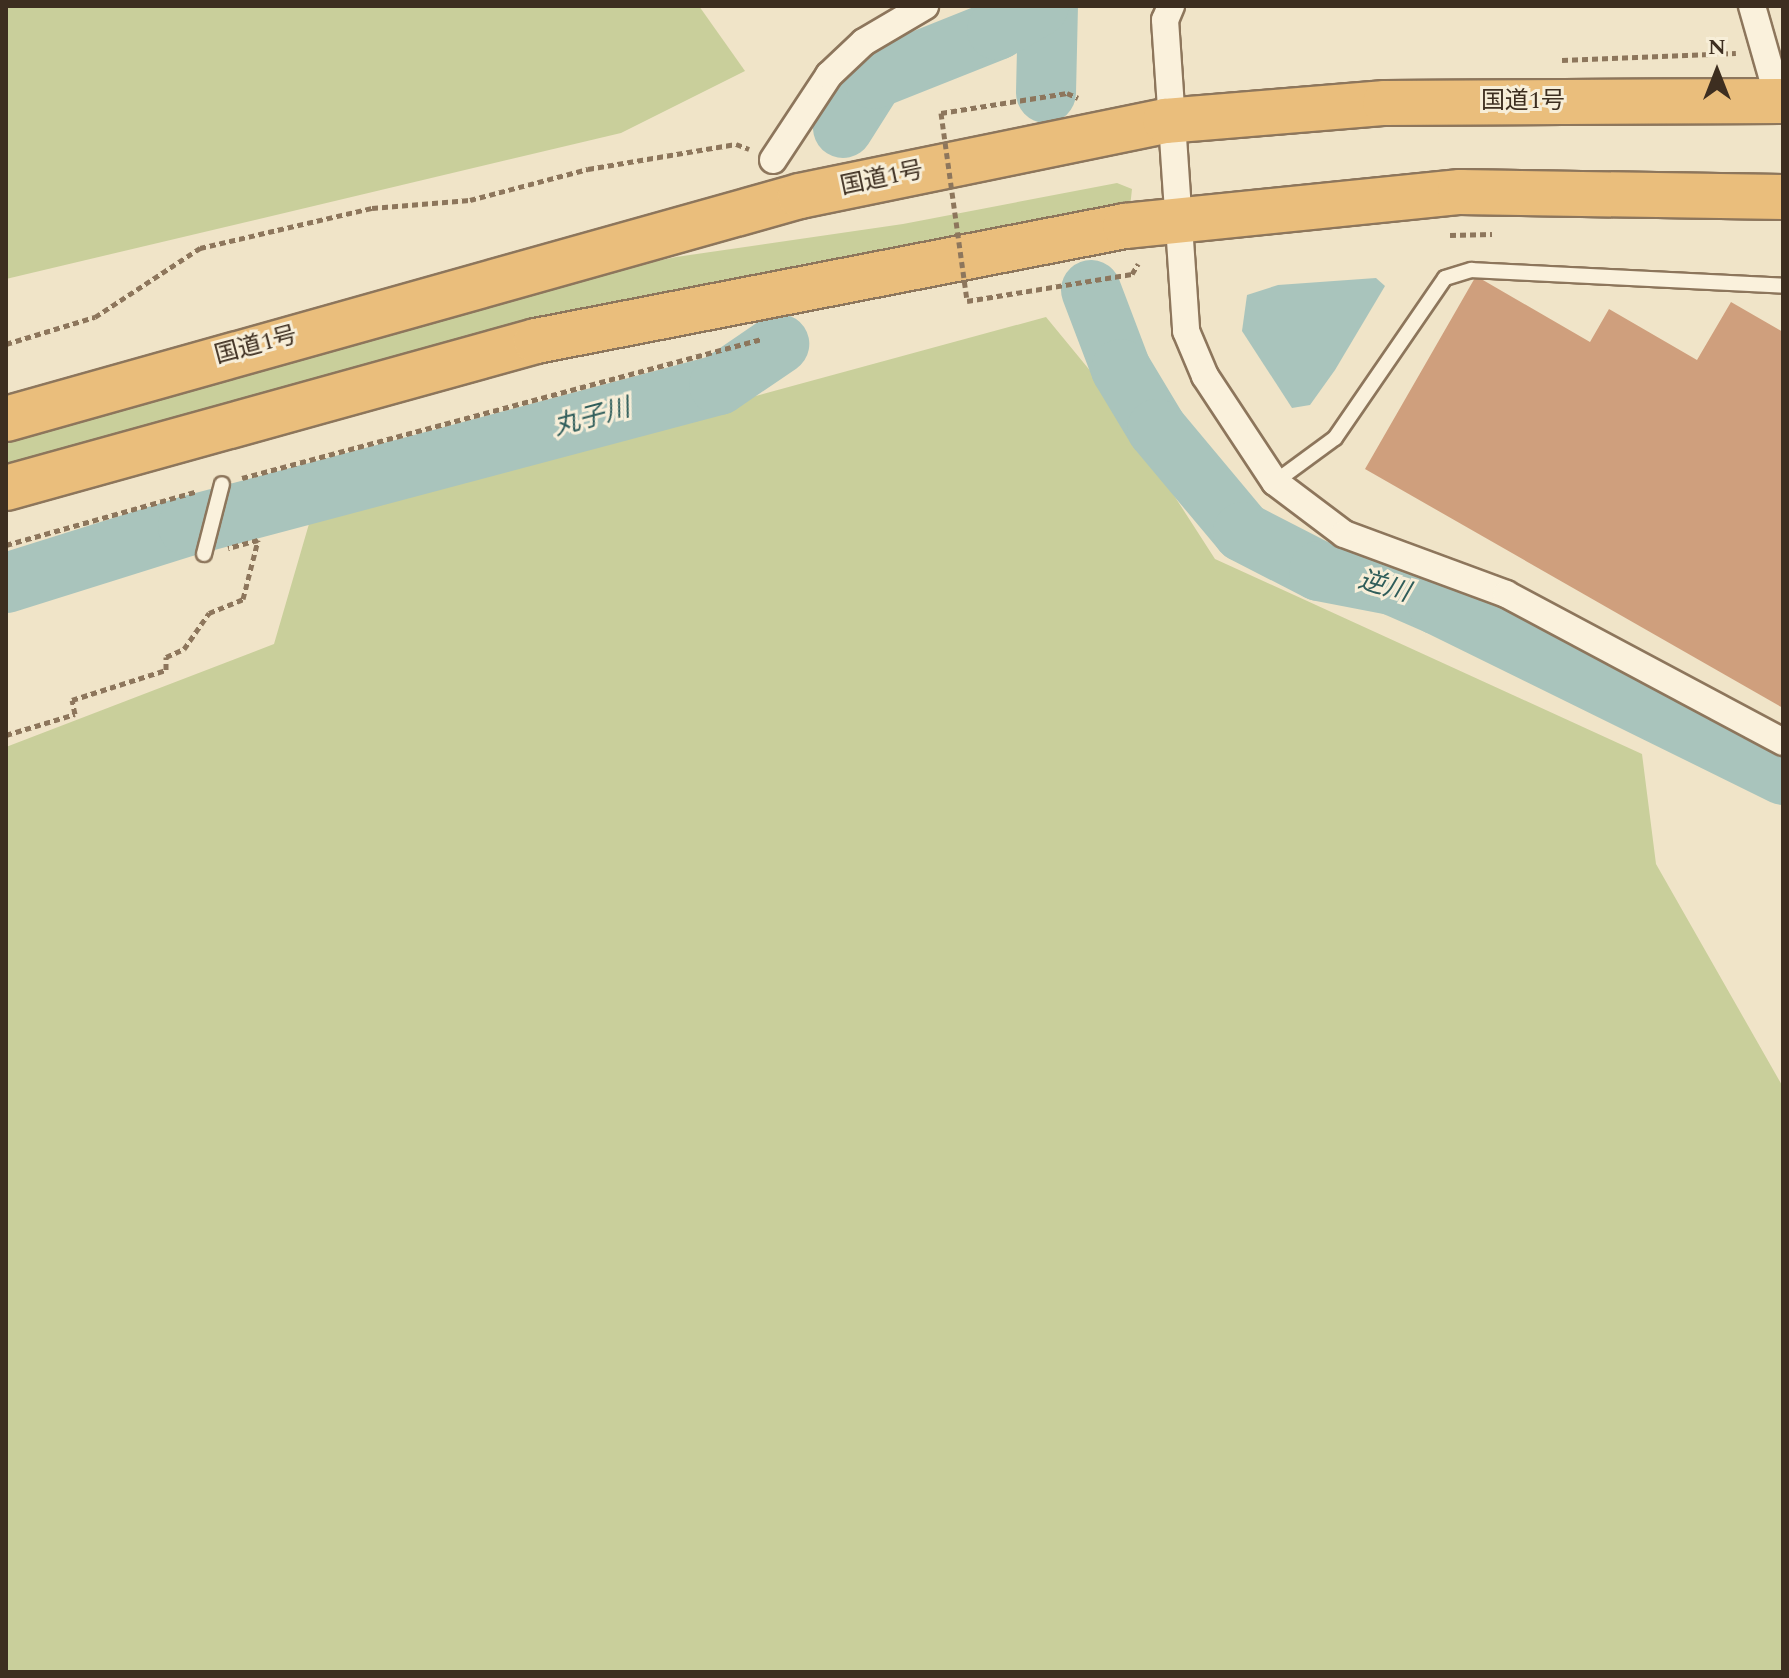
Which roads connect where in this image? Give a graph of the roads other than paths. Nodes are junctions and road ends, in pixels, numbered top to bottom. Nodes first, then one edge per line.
1 (925, 6) edge
2 (1170, 6) edge
3 (1752, 6) edge
4 (1781, 101) edge
5 (1175, 121) junction
6 (773, 160) dead end
7 (1783, 197) edge
8 (1179, 237) junction
9 (1783, 286) edge
10 (6, 419) edge
11 (1275, 482) junction
12 (222, 484) road end
13 (6, 488) edge
14 (204, 554) road end
15 (1783, 742) edge

1 - 6 street
2 - 5 street
3 - 4 street
4 - 5 highway, 国道1号
5 - 8 street
5 - 10 highway, 国道1号
7 - 8 highway
8 - 11 street
8 - 13 highway
9 - 11 lane
11 - 15 street
12 - 14 lane

